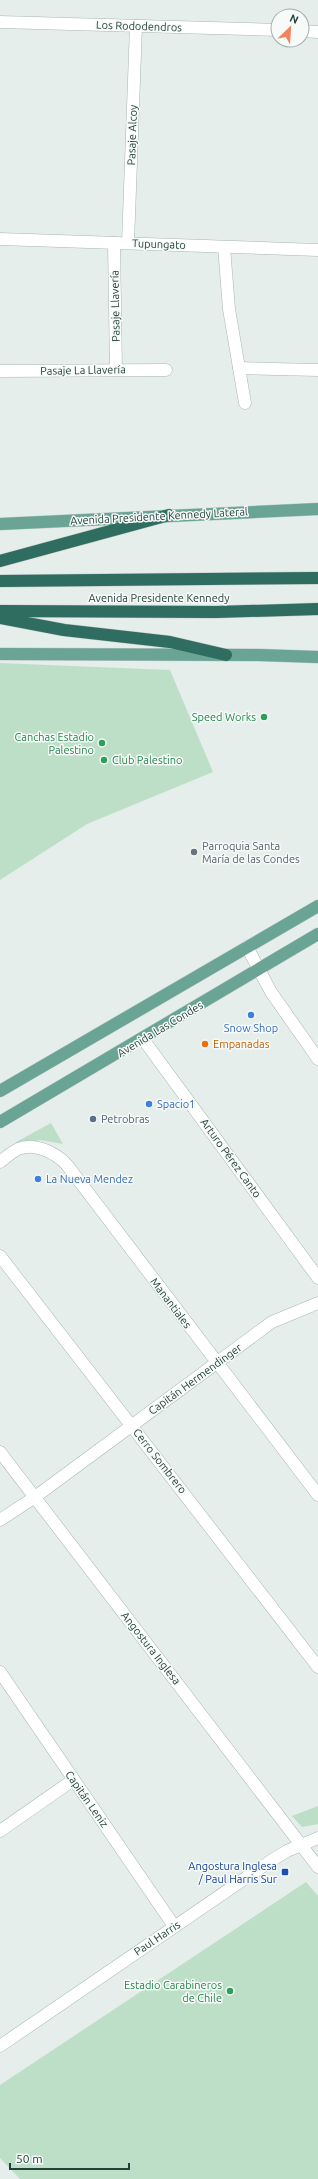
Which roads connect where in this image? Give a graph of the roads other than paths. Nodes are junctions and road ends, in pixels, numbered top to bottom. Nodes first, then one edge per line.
1 (0, 22) edge
2 (136, 26) junction
3 (270, 30) edge
4 (0, 239) edge
5 (114, 242) junction
6 (128, 243) junction
7 (224, 247) junction
8 (318, 250) edge
9 (239, 368) junction
10 (116, 370) junction
11 (166, 370) dead end
12 (318, 370) edge
13 (0, 371) edge
14 (245, 403) dead end
15 (318, 509) edge
16 (169, 515) junction
17 (0, 524) edge
18 (0, 561) edge
19 (318, 578) edge
20 (0, 581) edge
21 (318, 609) edge
22 (0, 611) edge
23 (0, 618) edge
24 (0, 654) edge
25 (226, 655) junction
26 (318, 657) edge
27 (318, 906) edge
28 (318, 934) edge
29 (247, 947) junction
30 (258, 970) junction
31 (143, 1039) junction
32 (318, 1059) edge
33 (0, 1091) edge
34 (0, 1122) edge
35 (2, 1157) edge
36 (0, 1256) edge
37 (318, 1278) edge
38 (318, 1303) edge
39 (216, 1363) junction
40 (132, 1425) junction
41 (0, 1452) edge
42 (318, 1495) edge
43 (35, 1497) junction
44 (0, 1520) edge
45 (318, 1667) edge
46 (0, 1672) edge
47 (73, 1780) junction
48 (0, 1831) edge
49 (318, 1838) edge
50 (300, 1844) junction
51 (318, 1867) edge
52 (174, 1926) junction
53 (0, 2046) edge

1 - 2 street, Los Rododendros
2 - 3 street, Los Rododendros
2 - 6 street, Pasaje Alcoy
4 - 5 street, Tupungato
5 - 6 street, Tupungato
5 - 10 street, Pasaje Llavería
6 - 7 street, Tupungato
7 - 8 street, Tupungato
7 - 9 street
9 - 12 street
9 - 14 street
10 - 11 street, Pasaje La Llavería
10 - 13 street, Pasaje La Llavería
15 - 16 main road, Avenida Presidente Kennedy Lateral
16 - 17 main road, Avenida Presidente Kennedy Lateral
16 - 18 highway
19 - 20 highway, Avenida Presidente Kennedy
21 - 22 highway, Avenida Presidente Kennedy
23 - 25 highway
24 - 25 main road
25 - 26 main road
27 - 29 main road
28 - 30 main road, Avenida Las Condes
29 - 30 street
29 - 33 main road
30 - 31 main road, Avenida Las Condes
30 - 32 street
31 - 34 main road, Avenida Las Condes
31 - 37 street, Arturo Pérez Canto
35 - 39 street, Manantiales
36 - 40 street, Cerro Sombrero
38 - 39 street, Capitán Hermendinger
39 - 40 street, Capitán Hermendinger
39 - 42 street, Manantiales
40 - 43 street, Capitán Hermendinger
40 - 45 street, Cerro Sombrero
41 - 43 street, Angostura Inglesa
43 - 44 street, Capitán Hermendinger
43 - 50 street, Angostura Inglesa
46 - 47 street, Capitán Leniz
47 - 48 street
47 - 52 street, Capitán Leniz
49 - 50 street, Paul Harris
50 - 51 street, Angostura Inglesa
50 - 52 street, Paul Harris
52 - 53 street, Paul Harris

